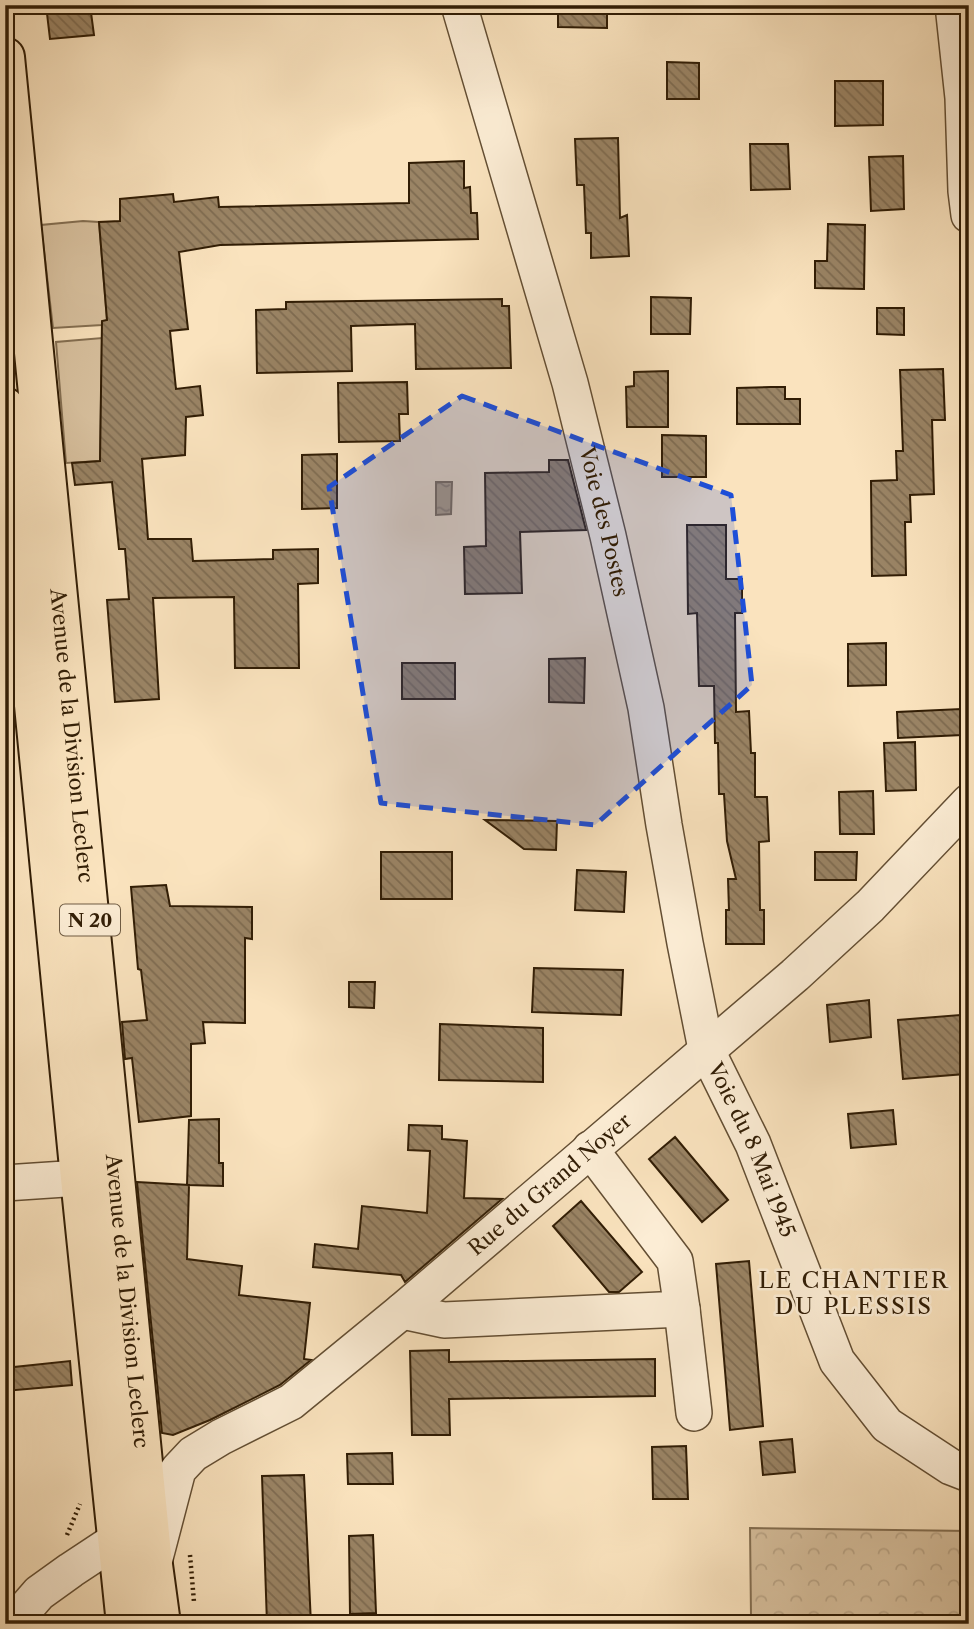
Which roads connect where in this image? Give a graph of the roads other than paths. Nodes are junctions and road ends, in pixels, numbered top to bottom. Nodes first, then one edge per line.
1 (459, 5) edge
2 (953, 5) edge
3 (5, 57) edge
4 (969, 215) edge
5 (5, 407) edge
6 (14, 584) edge
7 (969, 802) edge
8 (706, 1049) junction
9 (590, 1149) junction
10 (80, 1178) junction
11 (5, 1182) edge
12 (682, 1309) junction
13 (402, 1311) junction
14 (694, 1413) dead end
15 (969, 1474) edge
16 (118, 1539) junction
17 (153, 1565) junction
18 (12, 1624) edge
19 (126, 1624) edge
20 (161, 1624) edge

1 - 8 street, Voie des Postes
2 - 4 street
3 - 17 main road, Avenue de la Division Leclerc / N 20
5 - 6 main road, Avenue de la Division Leclerc / N 20
6 - 10 main road, Avenue de la Division Leclerc / N 20
7 - 8 street, Rue du Grand Noyer
8 - 9 street, Rue du Grand Noyer
8 - 15 street, Voie du 8 Mai 1945
9 - 12 street
9 - 13 street, Rue du Grand Noyer
10 - 11 street
10 - 16 main road, Avenue de la Division Leclerc / N 20
12 - 13 street
12 - 14 street
13 - 17 street, Rue du Grand Noyer
16 - 18 street
16 - 19 main road, Avenue de la Division Leclerc / N 20
17 - 20 main road, Avenue de la Division Leclerc / N 20

